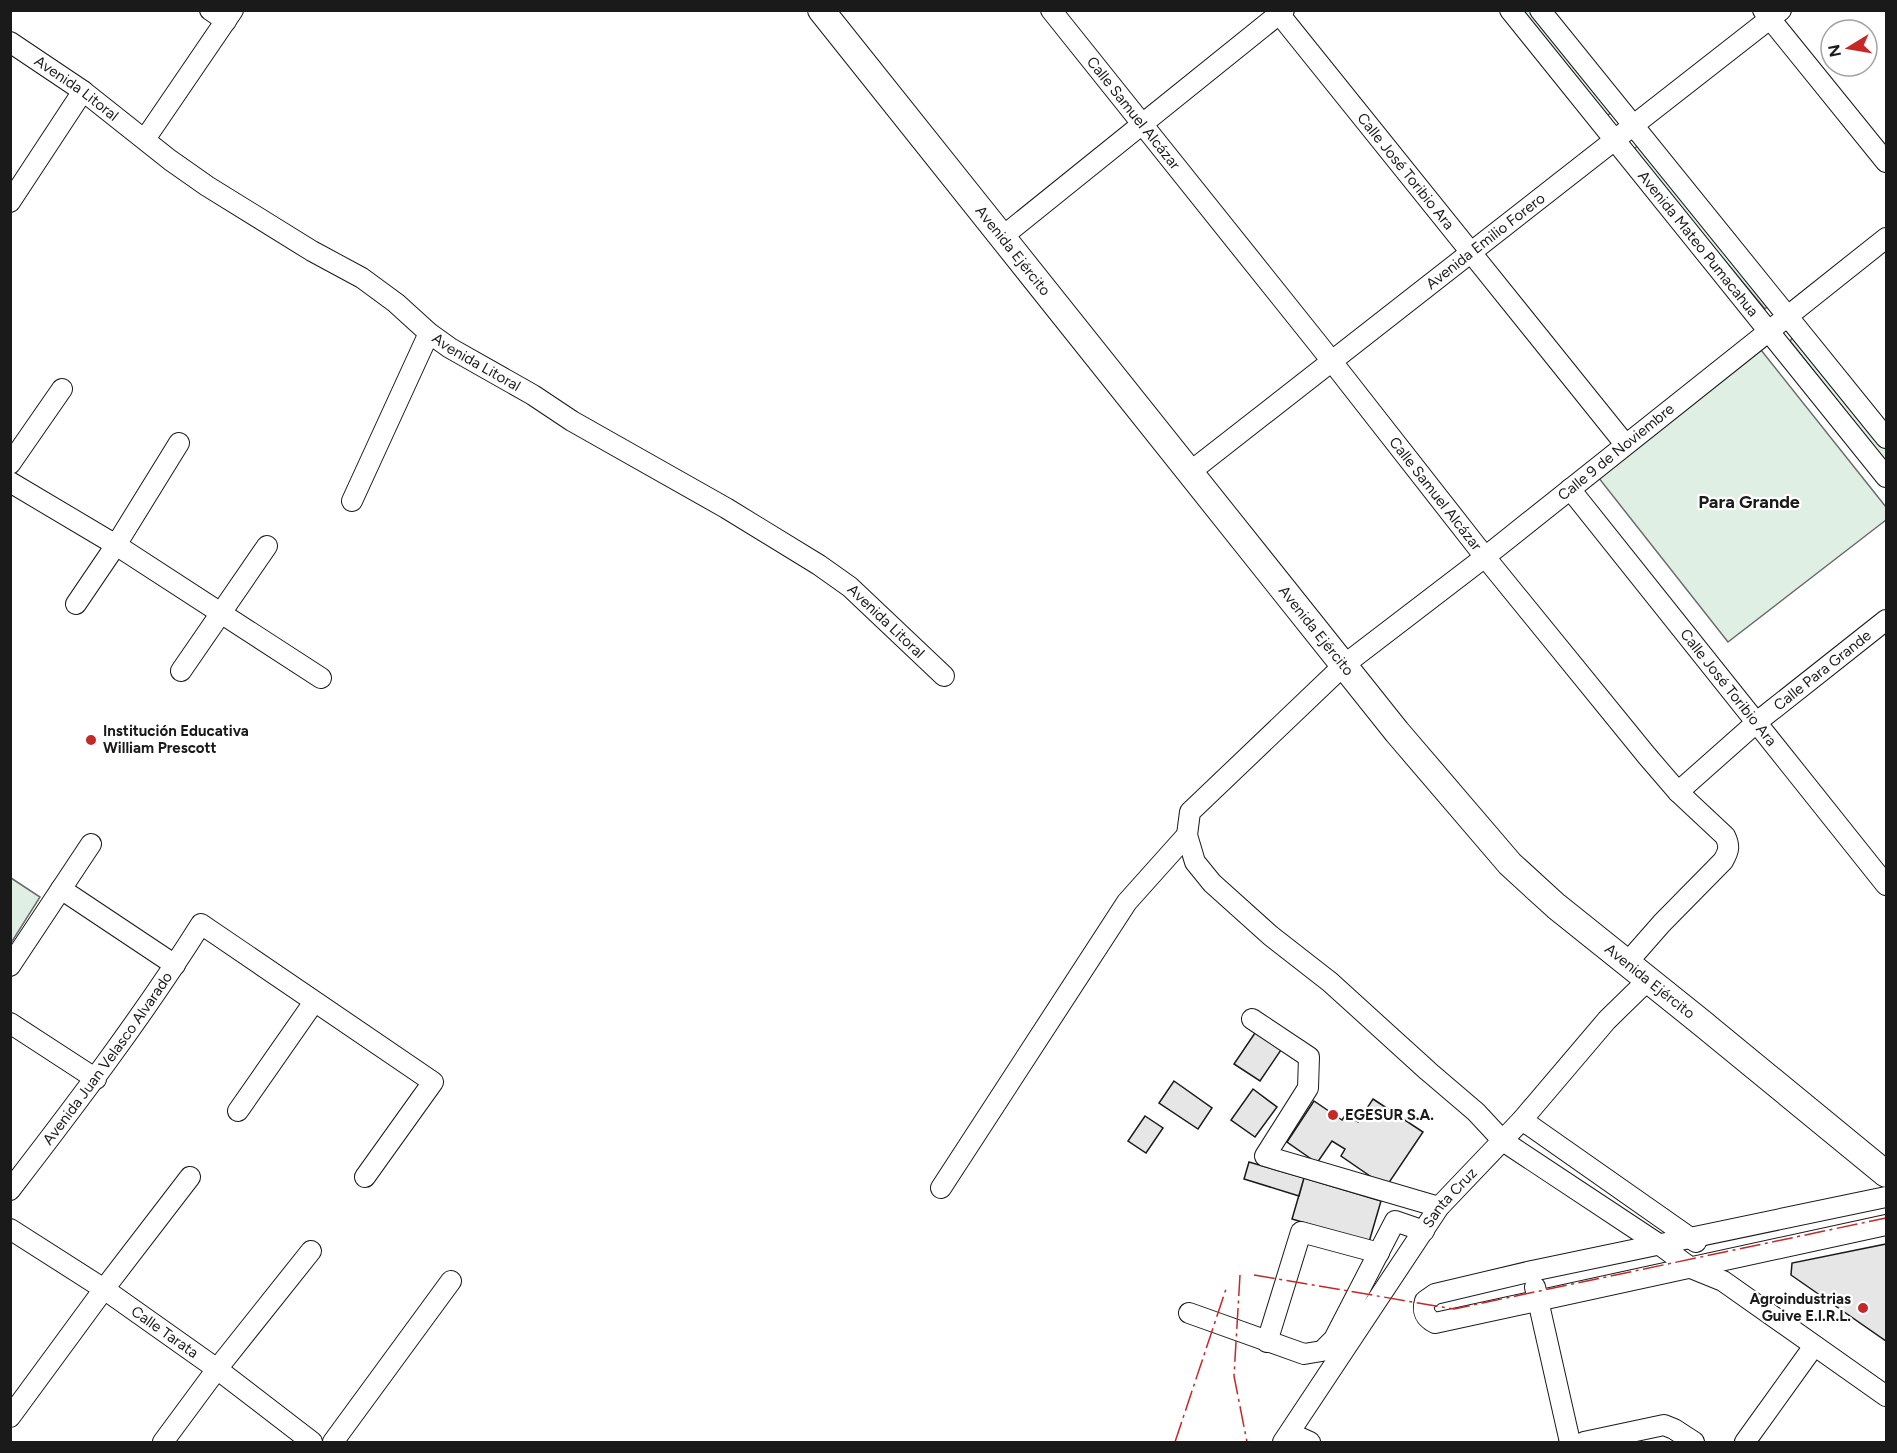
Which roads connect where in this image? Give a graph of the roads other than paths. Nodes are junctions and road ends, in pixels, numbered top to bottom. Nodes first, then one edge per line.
1 (821, 10) edge
2 (1051, 10) edge
3 (1510, 10) edge
4 (1540, 10) edge
5 (1280, 12) edge
6 (1772, 13) edge
7 (223, 14) edge
8 (10, 42) edge
9 (83, 91) junction
10 (1142, 125) junction
11 (1634, 126) junction
12 (145, 139) junction
13 (1615, 140) junction
14 (1887, 162) edge
15 (10, 202) edge
16 (1002, 237) junction
17 (1887, 238) edge
18 (1471, 253) junction
19 (1788, 316) junction
20 (1770, 330) junction
21 (429, 333) junction
22 (1332, 362) junction
23 (62, 389) dead end
24 (1887, 438) edge
25 (179, 443) dead end
26 (1625, 444) junction
27 (10, 464) edge
28 (1190, 472) junction
29 (1887, 477) edge
30 (10, 482) edge
31 (1570, 489) junction
32 (352, 501) dead end
33 (116, 545) junction
34 (267, 546) dead end
35 (1485, 557) junction
36 (76, 604) dead end
37 (221, 612) junction
38 (1887, 620) edge
39 (1344, 665) junction
40 (180, 671) dead end
41 (944, 676) dead end
42 (321, 678) dead end
43 (1757, 722) junction
44 (1678, 792) junction
45 (1187, 835) junction
46 (91, 844) dead end
47 (1887, 885) edge
48 (61, 889) junction
49 (1626, 964) junction
50 (175, 965) junction
51 (10, 966) edge
52 (1647, 981) junction
53 (314, 1002) junction
54 (1252, 1019) dead end
55 (10, 1023) edge
56 (96, 1079) junction
57 (238, 1111) dead end
58 (1522, 1120) junction
59 (1503, 1141) junction
60 (1887, 1174) edge
61 (190, 1177) dead end
62 (364, 1177) dead end
63 (941, 1188) dead end
64 (10, 1190) edge
65 (1887, 1197) edge
66 (1439, 1207) junction
67 (1887, 1225) edge
68 (10, 1229) edge
69 (1424, 1231) junction
70 (1692, 1239) junction
71 (1660, 1245) junction
72 (311, 1251) dead end
73 (1378, 1252) junction
74 (1720, 1261) junction
75 (1691, 1268) junction
76 (1532, 1271) junction
77 (451, 1281) dead end
78 (1723, 1281) junction
79 (104, 1288) junction
80 (1538, 1300) junction
81 (1189, 1313) dead end
82 (1267, 1342) junction
83 (1814, 1346) junction
84 (217, 1369) junction
85 (1887, 1396) edge
86 (10, 1417) edge
87 (1287, 1438) edge
88 (163, 1443) edge
89 (312, 1443) edge
90 (333, 1443) edge
91 (1310, 1443) edge
92 (1570, 1443) edge
93 (1584, 1443) edge
94 (1694, 1443) edge
95 (1745, 1443) edge

1 - 16 main road, Avenida Ejército
2 - 10 street, Calle Samuel Alcázar
3 - 13 street, Avenida Mateo Pumacahua
4 - 11 street, Avenida Mateo Pumacahua
5 - 10 street
5 - 18 street, Calle José Toribio Ara
6 - 11 street, Avenida Emilio Forero
6 - 14 street
7 - 12 street
8 - 9 street, Avenida Litoral
9 - 12 street, Avenida Litoral
9 - 15 street
10 - 16 street
10 - 22 street, Calle Samuel Alcázar
11 - 13 street, Avenida Emilio Forero
11 - 19 street, Avenida Mateo Pumacahua
12 - 21 street, Avenida Litoral
13 - 18 street, Avenida Emilio Forero
13 - 20 street, Avenida Mateo Pumacahua
16 - 28 main road, Avenida Ejército
17 - 19 street, Calle 9 de Noviembre
18 - 22 street, Avenida Emilio Forero
18 - 26 street, Calle José Toribio Ara
19 - 20 street, Calle 9 de Noviembre
19 - 24 street, Avenida Mateo Pumacahua
20 - 26 street, Calle 9 de Noviembre
20 - 29 street, Avenida Mateo Pumacahua
21 - 32 street
21 - 41 street, Avenida Litoral
22 - 28 street, Avenida Emilio Forero
22 - 35 street, Calle Samuel Alcázar
23 - 27 street
25 - 33 street
26 - 31 street, Calle 9 de Noviembre
28 - 39 main road, Avenida Ejército
30 - 33 street
31 - 35 street, Calle 9 de Noviembre
31 - 43 street, Calle José Toribio Ara
33 - 36 street
33 - 37 street
34 - 37 street
35 - 39 street, Calle 9 de Noviembre
35 - 44 street, Calle Samuel Alcázar
37 - 40 street
37 - 42 street
38 - 43 street, Calle Para Grande
39 - 45 street, Calle 9 de Noviembre
39 - 49 main road, Avenida Ejército
43 - 44 street, Calle Para Grande
43 - 47 street, Calle José Toribio Ara
44 - 49 street, Calle Samuel Alcázar
45 - 59 street
45 - 63 street
46 - 48 street
48 - 50 street
48 - 51 street
49 - 52 main road, Avenida Ejército
50 - 53 street, Avenida Juan Velasco Alvarado
50 - 56 street, Avenida Juan Velasco Alvarado
52 - 58 street, Santa Cruz
52 - 60 main road, Avenida Ejército
53 - 57 street
53 - 62 street
54 - 66 street
55 - 56 street
56 - 64 street, Avenida Juan Velasco Alvarado
58 - 59 street, Santa Cruz
58 - 70 street
59 - 66 street, Santa Cruz
59 - 71 street
61 - 79 street
65 - 70 street
66 - 69 street, Santa Cruz
67 - 74 street
68 - 79 street, Calle Tarata
69 - 73 street
69 - 87 street, Santa Cruz
70 - 71 street
70 - 74 street
71 - 75 street
71 - 76 street
72 - 84 street
73 - 82 street
73 - 82 street
74 - 75 street
74 - 78 street
75 - 78 street
75 - 80 street
76 - 80 street
76 - 80 street
77 - 90 street
78 - 83 street
79 - 84 street, Calle Tarata
79 - 86 street
80 - 92 street
81 - 82 street
83 - 85 street
83 - 95 street
84 - 88 street
84 - 89 street, Calle Tarata
87 - 91 street
93 - 94 street

